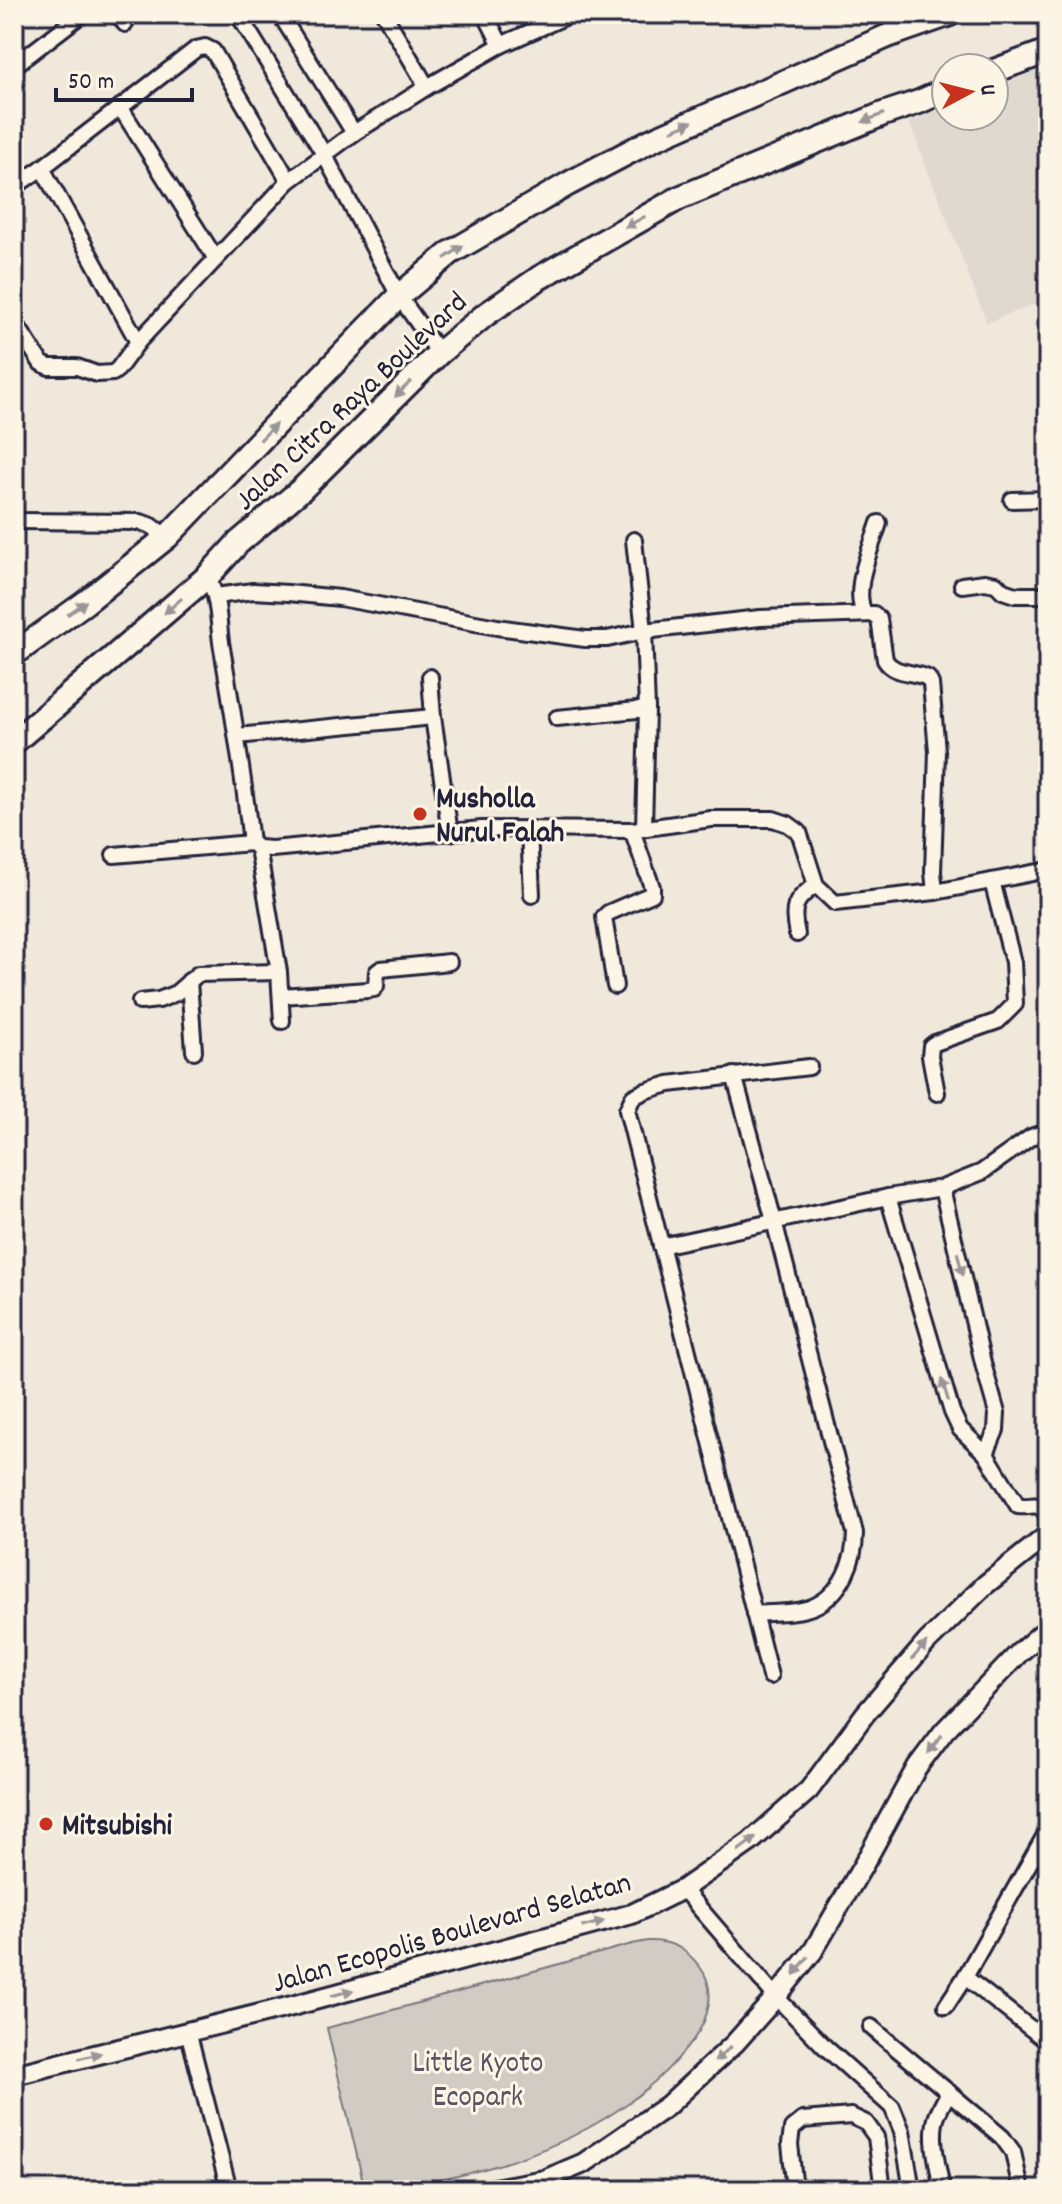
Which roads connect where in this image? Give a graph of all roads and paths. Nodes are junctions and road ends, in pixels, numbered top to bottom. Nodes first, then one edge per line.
1 (238, 14) edge
2 (280, 14) edge
3 (384, 14) edge
4 (485, 14) edge
5 (571, 14) edge
6 (950, 14) edge
7 (77, 16) edge
8 (501, 45) junction
9 (1048, 51) edge
10 (1010, 65) edge
11 (14, 66) edge
12 (427, 87) junction
13 (930, 97) edge
14 (120, 107) junction
15 (354, 133) junction
16 (324, 154) junction
17 (42, 168) junction
18 (289, 181) junction
19 (14, 187) edge
20 (216, 259) junction
21 (399, 296) junction
22 (14, 321) edge
23 (138, 342) junction
24 (439, 353) junction
25 (1048, 499) edge
26 (1012, 500) dead end
27 (14, 521) edge
28 (879, 523) dead end
29 (167, 537) junction
30 (634, 540) dead end
31 (962, 585) dead end
32 (212, 586) junction
33 (1048, 595) edge
34 (864, 613) junction
35 (644, 631) junction
36 (14, 654) edge
37 (430, 677) dead end
38 (647, 709) junction
39 (433, 717) junction
40 (557, 718) dead end
41 (237, 736) junction
42 (14, 742) edge
43 (638, 829) junction
44 (529, 830) junction
45 (450, 833) junction
46 (255, 846) junction
47 (114, 855) dead end
48 (1048, 870) edge
49 (992, 881) junction
50 (816, 885) junction
51 (935, 892) junction
52 (532, 895) dead end
53 (797, 934) dead end
54 (449, 962) dead end
55 (279, 972) junction
56 (189, 981) junction
57 (615, 986) dead end
58 (281, 996) junction
59 (140, 1002) dead end
60 (282, 1021) dead end
61 (194, 1051) dead end
62 (809, 1067) dead end
63 (734, 1075) junction
64 (937, 1093) dead end
65 (1048, 1131) edge
66 (942, 1188) junction
67 (888, 1197) junction
68 (774, 1221) junction
69 (661, 1246) junction
70 (986, 1454) junction
71 (1048, 1517) edge
72 (1048, 1535) edge
73 (754, 1614) junction
74 (1048, 1628) edge
75 (770, 1676) dead end
76 (1048, 1830) edge
77 (683, 1889) junction
78 (965, 1977) junction
79 (776, 1997) junction
80 (946, 2006) dead end
81 (871, 2027) dead end
82 (188, 2031) junction
83 (1048, 2042) edge
84 (14, 2075) edge
85 (949, 2092) junction
86 (229, 2190) edge
87 (489, 2190) edge
88 (795, 2190) edge
89 (883, 2190) edge
90 (912, 2190) edge
91 (942, 2190) edge
92 (1021, 2190) edge

1 - 16 street
2 - 15 street
3 - 12 street
4 - 8 street
5 - 8 street
21 -> 6 main road, Jalan Citra Raya Boulevard
7 - 11 street
8 - 12 street
9 - 10 main road
12 - 15 street
13 -> 24 main road, Jalan Citra Raya Boulevard
14 - 17 street
14 - 18 street
14 - 20 street
15 - 16 street
16 - 18 street
16 - 21 street
17 - 19 street
17 - 23 street
18 - 20 street
20 - 23 street
21 - 24 street
29 -> 21 main road, Jalan Citra Raya Boulevard
22 - 23 street
24 -> 32 main road, Jalan Citra Raya Boulevard
25 - 26 street
27 - 29 street
28 - 34 street
36 -> 29 main road, Jalan Citra Raya Boulevard
30 - 35 street
31 - 33 street
32 - 35 street
32 - 41 street
32 -> 42 main road, Jalan Citra Raya Boulevard
34 - 35 street
34 - 51 street
35 - 38 street
37 - 39 street
38 - 40 street
38 - 43 street
39 - 41 street
39 - 45 street
41 - 46 street
43 - 44 street
43 - 50 street
43 - 57 street
44 - 45 street
44 - 52 street
45 - 46 street
46 - 47 street
46 - 55 street
48 - 49 street
49 - 51 street
49 - 64 street
50 - 51 street
50 - 53 street
54 - 58 street
55 - 56 street
55 - 58 street
56 - 59 street
56 - 61 street
58 - 60 street
62 - 63 street
63 - 68 street
63 - 69 street
65 - 66 street
66 - 67 street
66 -> 70 street
67 - 68 street
70 -> 67 street
68 - 69 street
68 - 73 street
69 - 73 street
70 - 71 street
77 -> 72 street, Jalan Ecopolis Boulevard Selatan
73 - 75 street
74 -> 79 street
76 - 78 street
77 - 79 street
82 -> 77 street, Jalan Ecopolis Boulevard Selatan
78 - 80 street
78 - 83 street
79 -> 87 street
79 - 90 street
81 - 85 street
84 -> 82 street, Jalan Ecopolis Boulevard Selatan
82 - 86 street
85 - 91 street
85 - 92 street
88 - 89 street

